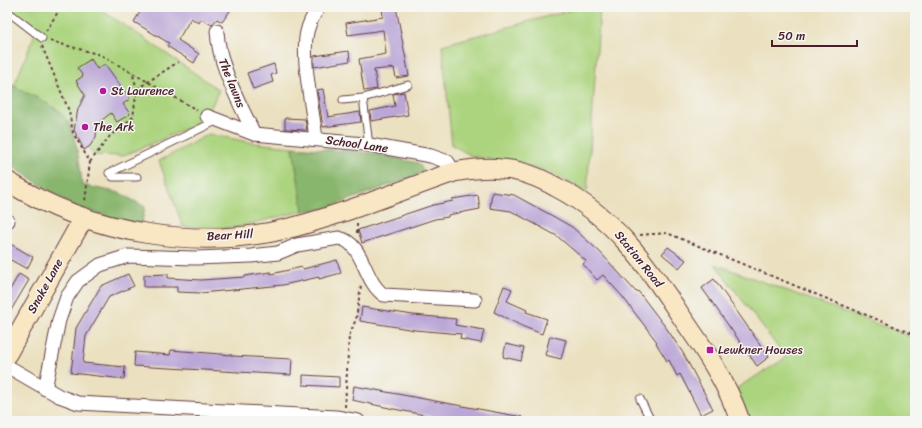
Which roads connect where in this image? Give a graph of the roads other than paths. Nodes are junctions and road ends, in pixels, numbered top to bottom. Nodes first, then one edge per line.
1 (319, 7) edge
2 (7, 10) edge
3 (218, 31) dead end
4 (42, 38) road end
5 (408, 85) dead end
6 (362, 98) junction
7 (343, 100) dead end
8 (213, 118) joint
9 (254, 134) junction
10 (316, 139) junction
11 (369, 145) junction
12 (454, 172) junction
13 (137, 177) dead end
14 (7, 181) edge
15 (83, 218) junction
16 (295, 236) junction
17 (475, 300) dead end
18 (7, 354) edge
19 (7, 366) edge
20 (45, 389) junction
21 (640, 399) dead end
22 (338, 419) edge
23 (358, 421) edge
24 (651, 421) edge
25 (740, 421) edge

1 - 10 street, School Lane
2 - 4 lane
3 - 9 street, The lawns
5 - 6 lane
6 - 7 lane
6 - 11 lane
8 - 9 street
8 - 13 lane
9 - 10 street
10 - 11 street, School Lane
11 - 12 street, School Lane
12 - 16 street, Bear Hill
12 - 25 street, Station Road
14 - 15 street, Bear Hill
15 - 16 street, Bear Hill
15 - 18 street, Snake Lane
16 - 17 street
16 - 20 street
19 - 20 street
20 - 22 street
21 - 24 lane
22 - 23 street

